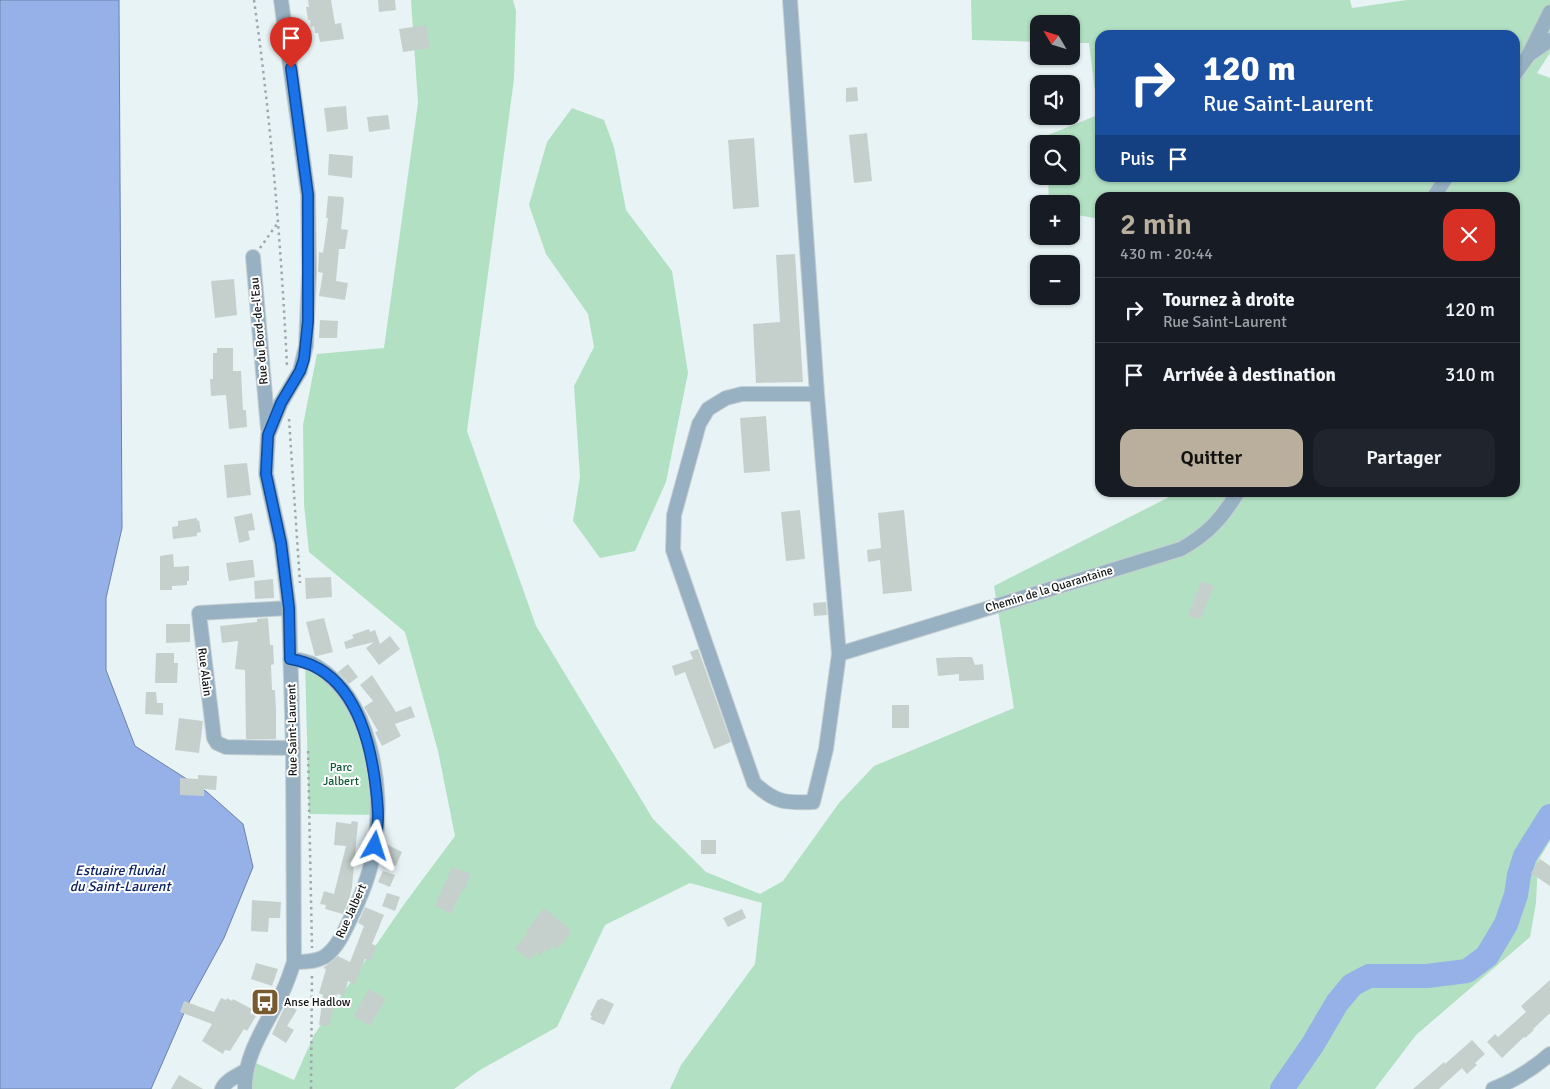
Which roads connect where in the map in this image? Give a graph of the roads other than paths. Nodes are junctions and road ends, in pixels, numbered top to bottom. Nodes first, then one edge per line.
1 (281, 0) edge
2 (790, 0) edge
3 (1550, 12) edge
4 (1550, 40) edge
5 (1528, 56) junction
6 (1520, 67) edge
7 (253, 257) road end
8 (817, 394) junction
9 (268, 435) junction
10 (1235, 497) edge
11 (289, 608) junction
12 (839, 654) junction
13 (290, 659) junction
14 (294, 748) junction
15 (294, 962) junction
16 (1550, 1054) edge
17 (245, 1071) junction
18 (1522, 1083) edge
19 (222, 1089) edge
20 (245, 1089) edge
21 (1494, 1089) edge

1 - 9 street, Rue Saint-Laurent
2 - 8 street
3 - 5 street
4 - 5 street
5 - 6 street
7 - 9 street, Rue du Bord-de-l'Eau
8 - 12 street
8 - 12 street
9 - 11 street, Rue Saint-Laurent
10 - 12 street, Chemin de la Quarantaine
11 - 13 street, Rue Saint-Laurent
11 - 14 street, Rue Alain
13 - 14 street, Rue Saint-Laurent
13 - 15 street, Rue Jalbert
14 - 15 street, Rue Saint-Laurent
15 - 17 street, Rue Saint-Laurent
16 - 18 street
17 - 19 street
17 - 20 street, Rue Saint-Laurent
18 - 21 street

